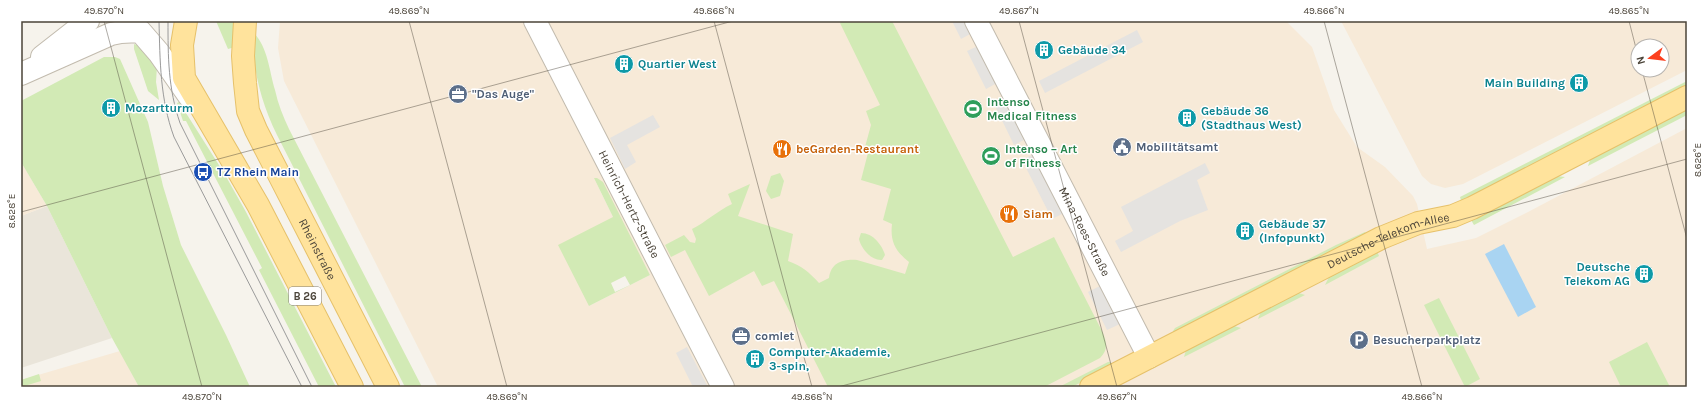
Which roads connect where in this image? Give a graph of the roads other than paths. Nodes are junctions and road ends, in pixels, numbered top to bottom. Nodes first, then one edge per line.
1 (88, 21) edge
2 (186, 21) edge
3 (245, 21) edge
4 (535, 21) edge
5 (976, 21) edge
6 (21, 74) edge
7 (1687, 97) edge
8 (211, 124) junction
9 (1149, 357) junction
10 (352, 387) edge
11 (388, 387) edge
12 (723, 387) edge
13 (1091, 387) edge

1 - 6 street
2 - 8 main road, B 26
3 - 11 main road, Rheinstraße / B 26
4 - 12 street, Heinrich-Hertz-Straße
5 - 9 street, Mina-Rees-Straße
6 - 8 street
7 - 9 main road, Deutsche-Telekom-Allee
8 - 10 main road, B 26
9 - 13 main road, Deutsche-Telekom-Allee

